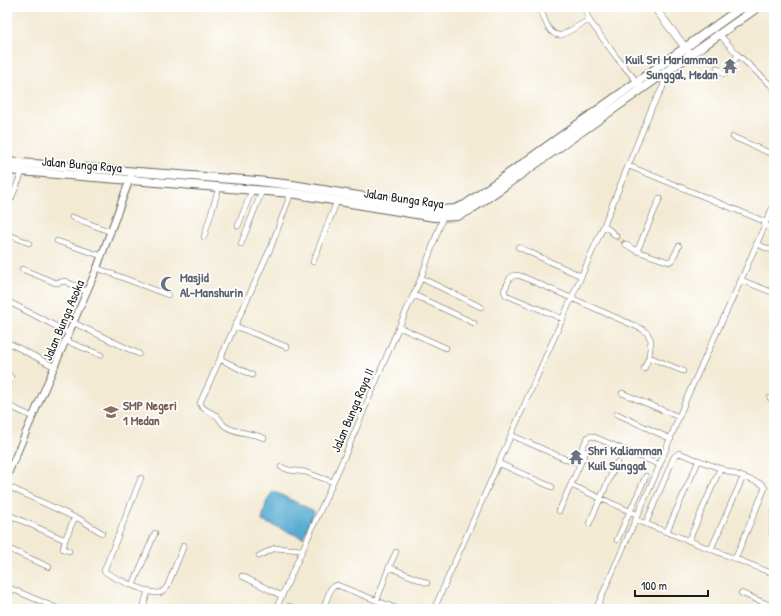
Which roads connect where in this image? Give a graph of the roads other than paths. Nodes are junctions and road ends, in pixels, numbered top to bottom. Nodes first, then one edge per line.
1 (540, 7) edge
2 (584, 7) edge
3 (654, 7) edge
4 (742, 7) edge
5 (758, 7) edge
6 (589, 20) junction
7 (719, 34) junction
8 (685, 47) junction
9 (691, 55) junction
10 (738, 55) junction
11 (662, 63) junction
12 (717, 68) dead end
13 (665, 72) junction
14 (639, 85) junction
15 (774, 88) edge
16 (733, 137) dead end
17 (563, 140) junction
18 (774, 155) edge
19 (7, 162) edge
20 (629, 166) junction
21 (7, 170) edge
22 (23, 170) junction
23 (133, 172) junction
24 (130, 180) junction
25 (219, 187) junction
26 (252, 190) junction
27 (262, 191) junction
28 (291, 193) junction
29 (660, 198) dead end
30 (11, 199) dead end
31 (343, 199) junction
32 (774, 204) edge
33 (72, 217) dead end
34 (443, 217) junction
35 (765, 223) junction
36 (604, 225) junction
37 (238, 226) dead end
38 (774, 228) edge
39 (112, 232) junction
40 (7, 234) edge
41 (616, 236) tunnel mouth
42 (204, 238) dead end
43 (57, 241) dead end
44 (29, 243) dead end
45 (241, 244) dead end
46 (625, 244) tunnel mouth
47 (756, 244) junction
48 (679, 246) dead end
49 (518, 247) dead end
50 (638, 251) junction
51 (774, 251) edge
52 (102, 256) junction
53 (313, 262) dead end
54 (97, 268) junction
55 (22, 269) dead end
56 (581, 276) junction
57 (421, 278) junction
58 (741, 280) junction
59 (87, 292) junction
60 (774, 293) edge
61 (168, 295) dead end
62 (414, 295) junction
63 (572, 299) junction
64 (7, 301) edge
65 (481, 307) dead end
66 (563, 319) junction
67 (74, 323) junction
68 (474, 323) dead end
69 (235, 326) junction
70 (399, 327) junction
71 (69, 333) junction
72 (66, 341) junction
73 (7, 342) edge
74 (287, 347) dead end
75 (446, 348) dead end
76 (139, 354) dead end
77 (101, 355) dead end
78 (649, 357) junction
79 (220, 359) junction
80 (55, 367) junction
81 (644, 369) dead end
82 (683, 371) dead end
83 (7, 373) edge
84 (252, 375) dead end
85 (7, 386) edge
86 (622, 393) dead end
87 (7, 405) edge
88 (617, 414) dead end
89 (33, 417) junction
90 (679, 417) junction
91 (511, 435) junction
92 (264, 438) dead end
93 (671, 439) junction
94 (586, 451) dead end
95 (699, 460) junction
96 (617, 462) dead end
97 (10, 463) edge
98 (498, 463) junction
99 (660, 465) junction
100 (281, 467) dead end
101 (720, 469) junction
102 (7, 476) edge
103 (646, 476) dead end
104 (743, 477) junction
105 (141, 478) dead end
106 (332, 482) junction
107 (571, 485) junction
108 (7, 486) edge
109 (552, 487) dead end
110 (601, 499) junction
111 (560, 511) dead end
112 (774, 511) edge
113 (630, 512) junction
114 (7, 514) edge
115 (637, 517) junction
116 (76, 518) junction
117 (646, 523) junction
118 (589, 524) dead end
119 (667, 531) junction
120 (102, 533) dead end
121 (155, 533) dead end
122 (772, 534) dead end
123 (65, 540) junction
124 (618, 540) dead end
125 (689, 540) junction
126 (184, 545) dead end
127 (7, 548) edge
128 (711, 549) junction
129 (302, 550) junction
130 (69, 551) dead end
131 (396, 552) dead end
132 (258, 556) dead end
133 (735, 559) junction
134 (48, 566) dead end
135 (390, 567) junction
136 (774, 574) edge
137 (242, 576) dead end
138 (427, 583) dead end
139 (133, 585) junction
140 (7, 587) edge
141 (148, 590) junction
142 (741, 593) dead end
143 (282, 596) junction
144 (377, 600) junction
145 (289, 606) dead end
146 (7, 607) edge
147 (774, 607) edge
148 (12, 609) edge
149 (59, 609) edge
150 (143, 609) edge
151 (276, 609) edge
152 (296, 609) edge
153 (323, 609) edge
154 (398, 609) edge
155 (434, 609) edge
156 (596, 609) edge

1 - 6 street
2 - 6 street
3 - 8 main road
4 - 8 main road, Jalan Bunga Raya
5 - 7 main road, Jalan Bunga Raya
6 - 14 street
7 - 9 main road, Jalan Bunga Raya
7 - 10 street
8 - 9 main road
8 - 11 main road, Jalan Bunga Raya
9 - 13 main road, Jalan Bunga Raya
10 - 12 street
10 - 15 street
11 - 13 street
11 - 14 main road, Jalan Bunga Raya
13 - 14 main road, Jalan Bunga Raya
13 - 20 street
14 - 17 main road, Jalan Bunga Raya
16 - 18 street
17 - 31 main road, Jalan Bunga Raya
17 - 34 main road, Jalan Bunga Raya
19 - 23 main road, Jalan Bunga Raya
20 - 35 street
20 - 36 street
21 - 22 main road, Jalan Bunga Raya
22 - 24 main road, Jalan Bunga Raya
22 - 30 street
23 - 24 street, Jalan Bunga Asoka
23 - 31 main road, Jalan Bunga Raya
24 - 25 main road, Jalan Bunga Raya
24 - 39 street, Jalan Bunga Asoka
25 - 26 main road, Jalan Bunga Raya
25 - 42 street
26 - 27 main road, Jalan Bunga Raya
26 - 37 street
27 - 28 main road, Jalan Bunga Raya
27 - 45 street
28 - 31 main road, Jalan Bunga Raya
28 - 69 street
29 - 50 street
31 - 34 main road, Jalan Bunga Raya
31 - 53 street
32 - 35 street
33 - 39 street
34 - 57 street, Jalan Bunga Raya II
35 - 38 street
35 - 47 street
36 - 41 street
36 - 56 street
39 - 52 street, Jalan Bunga Asoka
40 - 44 street
43 - 52 street
46 - 50 street
47 - 51 street
47 - 58 street
48 - 50 street
49 - 56 street
52 - 54 street, Jalan Bunga Asoka
54 - 59 street, Jalan Bunga Asoka
54 - 61 street
55 - 59 street
56 - 63 street
57 - 62 street, Jalan Bunga Raya II
57 - 65 street
58 - 60 street
58 - 90 street
59 - 67 street, Jalan Bunga Asoka
62 - 68 street
62 - 70 street, Jalan Bunga Raya II
63 - 66 street
63 - 66 street
63 - 78 street
64 - 71 street
66 - 91 street
67 - 71 street, Jalan Bunga Asoka
67 - 76 street
69 - 74 street
69 - 79 street
70 - 75 street
70 - 106 street, Jalan Bunga Raya II
71 - 72 street, Jalan Bunga Asoka
72 - 77 street
72 - 80 street, Jalan Bunga Asoka
73 - 80 street
78 - 81 street
78 - 82 street
79 - 84 street
79 - 92 street
80 - 89 street, Jalan Bunga Asoka
83 - 85 street
86 - 90 street
87 - 89 street
88 - 93 street
89 - 97 street, Jalan Bunga Asoka
90 - 93 street
91 - 98 street
91 - 99 street
93 - 99 street
94 - 107 street
95 - 101 street
95 - 117 street
95 - 119 street
96 - 110 street
97 - 102 street, Jalan Bunga Asoka
98 - 109 street
98 - 155 street
99 - 115 street
100 - 106 street
101 - 104 street
101 - 125 street
103 - 113 street
104 - 128 street
104 - 133 street
105 - 139 street
106 - 129 street, Jalan Bunga Raya II
107 - 110 street
107 - 111 street
108 - 116 street
110 - 113 street
110 - 118 street
112 - 122 street
113 - 115 street
113 - 124 street
114 - 123 street
115 - 117 street
115 - 156 street
116 - 120 street
116 - 123 street
117 - 119 street
119 - 125 street
121 - 139 street
123 - 130 street
125 - 128 street
126 - 141 street
127 - 134 street
128 - 133 street
129 - 132 street
129 - 143 street, Jalan Bunga Raya II
131 - 135 street
133 - 136 street
135 - 138 street
135 - 144 street
137 - 143 street
139 - 141 street
140 - 149 street
141 - 150 street
142 - 147 street
143 - 151 street, Jalan Bunga Raya II
144 - 153 street
144 - 154 street
145 - 152 street
146 - 148 street

